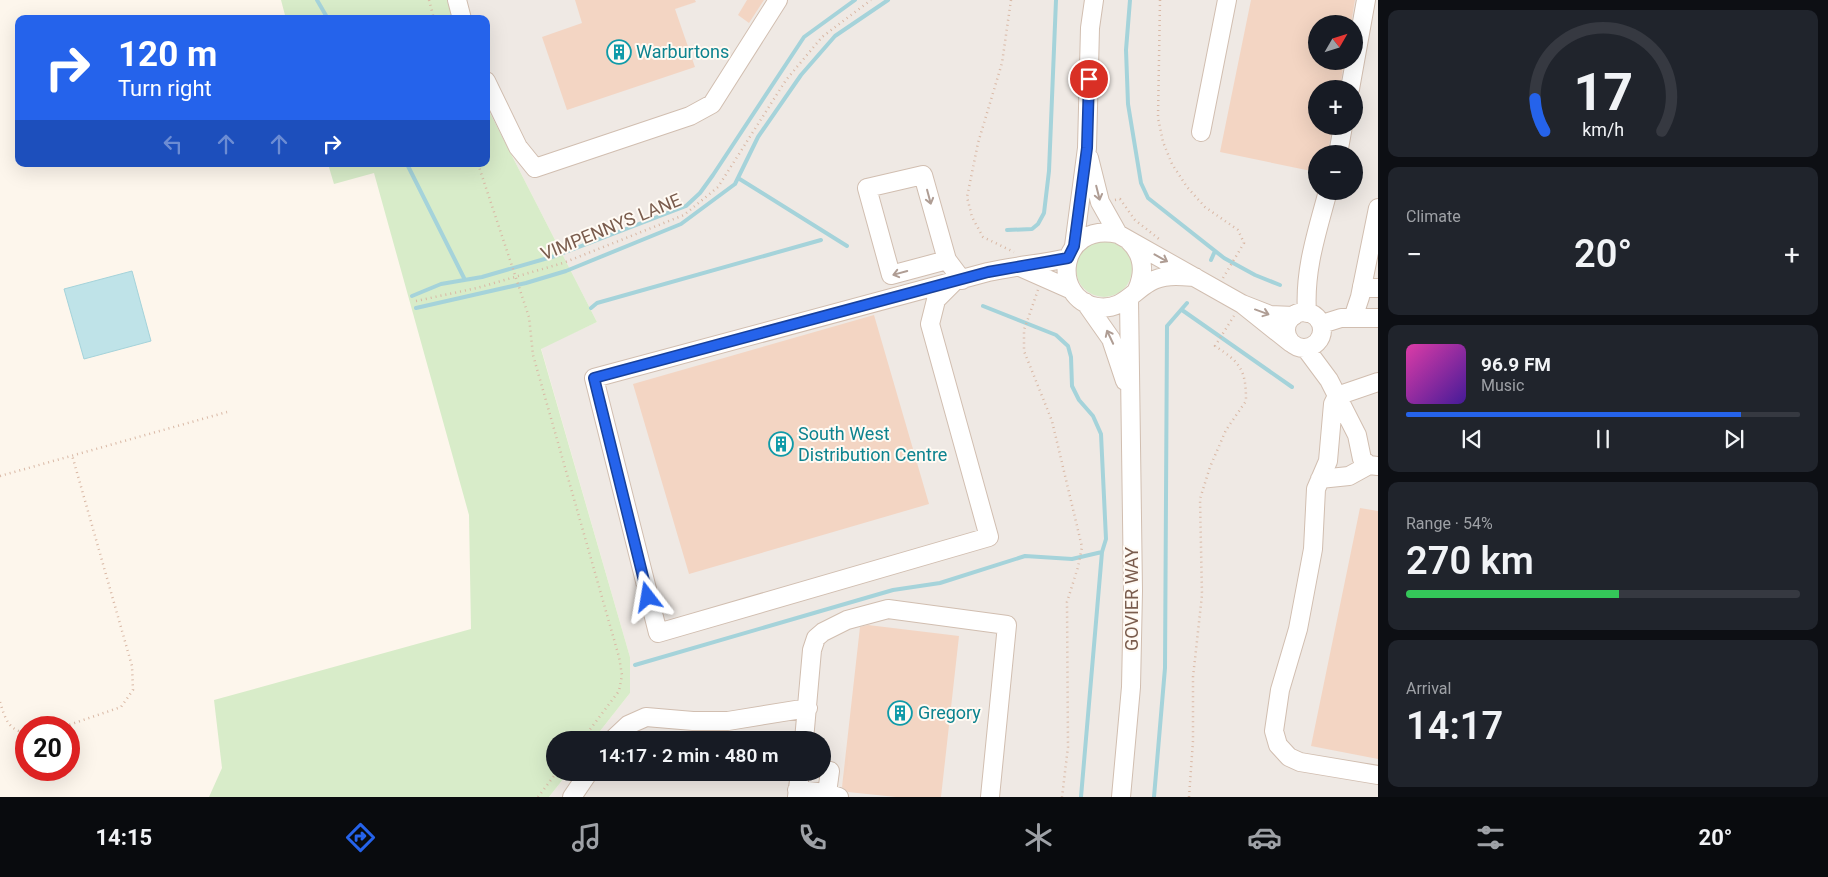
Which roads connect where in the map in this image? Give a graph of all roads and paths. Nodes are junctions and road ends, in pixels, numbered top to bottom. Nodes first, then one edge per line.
1 (429, 0) edge
2 (457, 0) edge
3 (778, 0) edge
4 (792, 0) edge
5 (871, 0) edge
6 (1011, 0) edge
7 (1094, 0) edge
8 (1160, 0) edge
9 (1227, 0) edge
10 (1366, 0) edge
11 (433, 15) edge
12 (461, 15) edge
13 (752, 38) junction
14 (1352, 80) edge
15 (490, 89) edge
16 (1201, 132) dead end
17 (1087, 148) junction
18 (479, 167) edge
19 (1326, 200) edge
20 (1378, 208) edge
21 (1122, 236) junction
22 (1071, 252) junction
23 (1017, 259) junction
24 (947, 260) junction
25 (1231, 267) dead end
26 (516, 276) junction
27 (1042, 276) junction
28 (1195, 277) junction
29 (958, 281) junction
30 (1370, 287) edge
31 (1072, 290) junction
32 (1133, 295) junction
33 (416, 301) dead end
34 (1085, 302) junction
35 (1242, 304) junction
36 (1301, 314) junction
37 (1353, 318) junction
38 (1378, 318) edge
39 (1322, 324) junction
40 (1228, 327) dead end
41 (1299, 346) junction
42 (1378, 382) edge
43 (1338, 396) junction
44 (1131, 400) junction
45 (227, 412) dead end
46 (72, 455) junction
47 (1374, 466) edge
48 (0, 476) edge
49 (1320, 479) junction
50 (0, 702) edge
51 (808, 708) junction
52 (80, 721) edge
53 (15, 730) edge
54 (589, 731) edge
55 (622, 731) edge
56 (805, 731) edge
57 (1378, 775) edge
58 (831, 779) edge
59 (550, 781) edge
60 (583, 781) edge
61 (799, 781) edge
62 (797, 794) edge
63 (833, 795) edge
64 (538, 797) edge
65 (572, 797) edge
66 (990, 797) edge
67 (1062, 797) edge
68 (1121, 797) edge
69 (1189, 797) edge

1 - 11 path
2 - 12 street
3 - 13 street
4 - 13 street
5 - 26 path, VIMPENNYS LANE
6 - 23 path
7 - 17 street
8 - 25 path
9 - 16 street
10 - 14 street
13 - 15 street
17 -> 21 street
17 - 22 street
18 - 26 path
19 - 36 street
20 - 30 street
21 - 22 street
21 -> 28 street
21 - 32 street
22 - 23 street
22 - 31 street
23 - 27 street
23 - 29 street
24 -> 24 street
24 - 29 street
26 - 33 path, VIMPENNYS LANE
26 - 54 path
27 - 31 street
27 - 67 path
28 - 32 street
28 - 35 street
29 - 29 street
30 - 37 street
31 - 34 street
32 - 34 street
32 - 44 street, GOVIER WAY
44 -> 34 street, GOVIER WAY
35 -> 36 street
35 - 41 street
36 - 39 street
36 - 41 street
37 - 38 street
37 - 39 street
39 - 41 street
40 - 69 path
41 - 43 street
42 - 43 street
43 - 47 street
43 - 49 street
44 - 68 street, GOVIER WAY
45 - 46 path
46 - 48 path
46 - 52 path
47 - 49 street
49 - 57 street
50 - 53 path
51 - 55 street
51 - 56 street
51 - 66 street
58 - 63 street
59 - 64 path
60 - 65 street
61 - 62 street
62 - 63 street

